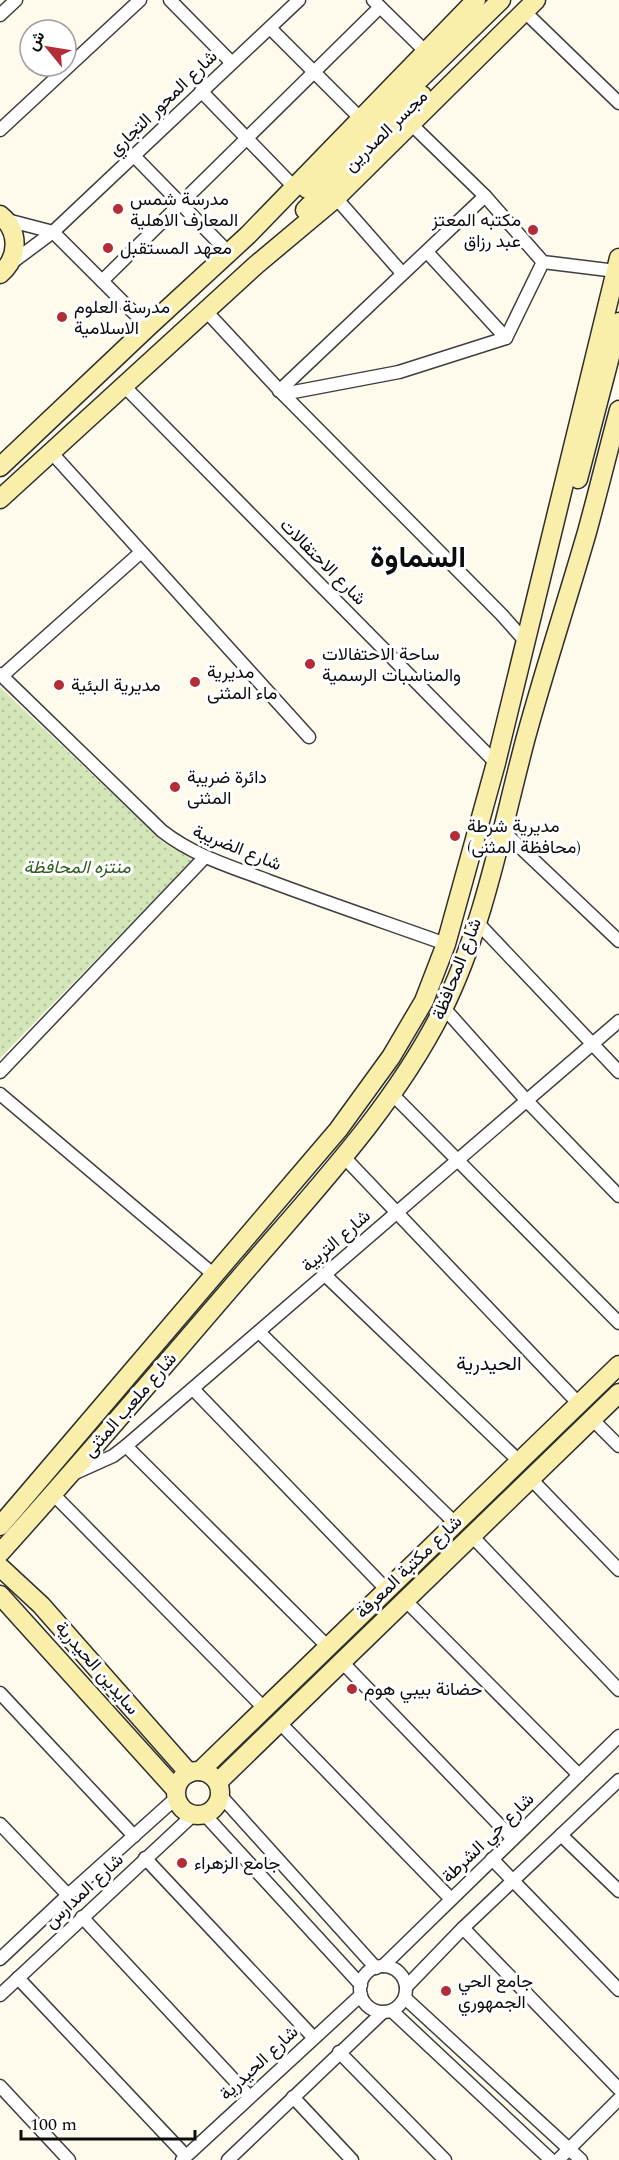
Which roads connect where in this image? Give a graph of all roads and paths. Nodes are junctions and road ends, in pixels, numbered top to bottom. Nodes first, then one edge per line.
1 (16, 0) edge
2 (140, 0) edge
3 (170, 0) edge
4 (299, 0) edge
5 (476, 0) edge
6 (501, 0) edge
7 (376, 3) edge
8 (527, 4) edge
9 (0, 15) edge
10 (270, 28) junction
11 (425, 51) junction
12 (231, 62) junction
13 (313, 72) junction
14 (201, 91) junction
15 (619, 103) edge
16 (360, 118) junction
17 (411, 124) junction
18 (0, 130) edge
19 (245, 138) junction
20 (134, 156) junction
21 (294, 187) junction
22 (324, 191) junction
23 (485, 196) junction
24 (182, 204) junction
25 (3, 217) edge
26 (53, 232) junction
27 (248, 235) junction
28 (427, 252) junction
29 (229, 253) junction
30 (543, 261) junction
31 (617, 265) edge
32 (3, 272) edge
33 (402, 273) junction
34 (102, 281) junction
35 (206, 311) junction
36 (619, 322) edge
37 (148, 327) junction
38 (506, 338) junction
39 (619, 367) edge
40 (124, 386) junction
41 (281, 392) junction
42 (619, 410) edge
43 (51, 452) junction
44 (0, 467) edge
45 (0, 499) edge
46 (140, 553) junction
47 (561, 565) junction
48 (556, 632) junction
49 (527, 633) junction
50 (1, 675) edge
51 (309, 737) dead end
52 (496, 763) junction
53 (503, 831) junction
54 (205, 857) junction
55 (476, 921) junction
56 (619, 940) edge
57 (446, 944) junction
58 (444, 1008) junction
59 (619, 1021) edge
60 (592, 1044) junction
61 (0, 1072) edge
62 (619, 1072) edge
63 (391, 1093) junction
64 (0, 1094) edge
65 (527, 1101) junction
66 (343, 1156) junction
67 (458, 1160) junction
68 (619, 1196) edge
69 (395, 1212) junction
70 (243, 1242) junction
71 (258, 1256) junction
72 (213, 1275) junction
73 (325, 1275) junction
74 (619, 1323) edge
75 (259, 1332) junction
76 (619, 1365) edge
77 (193, 1389) junction
78 (619, 1393) edge
79 (580, 1405) junction
80 (592, 1419) junction
81 (126, 1446) junction
82 (619, 1446) edge
83 (520, 1462) junction
84 (69, 1476) junction
85 (530, 1478) junction
86 (53, 1494) junction
87 (455, 1522) junction
88 (0, 1526) edge
89 (471, 1536) junction
90 (0, 1553) edge
91 (0, 1567) edge
92 (619, 1570) edge
93 (386, 1589) junction
94 (0, 1595) edge
95 (405, 1600) junction
96 (328, 1647) junction
97 (342, 1662) junction
98 (619, 1690) edge
99 (0, 1693) edge
100 (264, 1708) junction
101 (279, 1722) junction
102 (619, 1736) edge
103 (194, 1772) junction
104 (579, 1775) junction
105 (619, 1780) edge
106 (219, 1789) junction
107 (176, 1794) junction
108 (199, 1815) junction
109 (0, 1824) edge
110 (561, 1835) junction
111 (134, 1836) junction
112 (513, 1839) junction
113 (146, 1858) junction
114 (492, 1859) junction
115 (514, 1881) junction
116 (619, 1891) edge
117 (68, 1895) junction
118 (451, 1899) junction
119 (82, 1917) junction
120 (463, 1929) junction
121 (0, 1958) edge
122 (379, 1967) junction
123 (18, 1978) junction
124 (361, 1990) junction
125 (619, 1990) edge
126 (406, 1992) junction
127 (0, 1995) edge
128 (387, 2012) junction
129 (314, 2037) junction
130 (339, 2052) junction
131 (0, 2086) edge
132 (619, 2089) edge
133 (249, 2096) junction
134 (292, 2097) junction
135 (619, 2099) edge
136 (570, 2149) junction
137 (237, 2157) edge
138 (184, 2158) edge
139 (69, 2160) edge
140 (352, 2160) edge
141 (445, 2160) edge
142 (551, 2160) edge
143 (558, 2160) edge
144 (581, 2160) edge

1 - 9 street
2 - 18 street
3 - 12 street
4 - 10 street, شارع المحور التجاري
5 - 11 main road
6 - 22 main road, مجسر الصدرين
7 - 11 street
7 - 13 street
8 - 15 street
8 - 17 main road
8 - 22 main road, مجسر الصدرين
10 - 12 street, شارع المحور التجاري
10 - 13 street
11 - 16 main road
12 - 14 street, شارع المحور التجاري
13 - 16 street
13 - 19 street
14 - 19 street
14 - 20 street, شارع المحور التجاري
16 - 21 main road
17 - 22 main road
17 - 23 street
19 - 21 street
19 - 24 street
20 - 24 street
20 - 26 street, شارع المحور التجاري
21 - 27 main road
22 - 27 main road, مجسر الصدرين
22 - 33 street
22 - 35 main road, مجسر الصدرين
23 - 28 street
23 - 30 street
24 - 29 street
24 - 34 street
25 - 26 street
25 - 32 main road
26 - 32 street, شارع المحور التجاري
26 - 34 street
27 - 29 main road
28 - 33 street
28 - 38 street
29 - 37 main road
30 - 31 street
30 - 38 street
31 - 49 main road
33 - 41 street
34 - 37 street
35 - 40 main road, مجسر الصدرين
35 - 41 street
36 - 47 main road
37 - 44 main road
38 - 41 street
39 - 47 main road
40 - 43 main road, مجسر الصدرين
40 - 52 street, شارع الاحتفالات
41 - 49 street
42 - 48 main road
43 - 45 main road, مجسر الصدرين
43 - 46 street
46 - 50 street
46 - 51 street
47 - 48 main road
47 - 49 main road
48 - 53 main road, شارع المحافظة
49 - 52 main road, شارع المحافظة
50 - 54 street, شارع الضريبة
52 - 57 main road, شارع المحافظة
53 - 55 main road, شارع المحافظة
53 - 56 street
54 - 57 street, شارع الضريبة
54 - 61 street
55 - 58 main road, شارع المحافظة
55 - 60 street
57 - 70 main road, شارع المحافظة
58 - 63 main road, شارع المحافظة
58 - 65 street
59 - 60 street, شارع التربية
60 - 62 street
60 - 65 street, شارع التربية
63 - 66 main road, شارع المحافظة
63 - 67 street
64 - 72 street
65 - 67 street, شارع التربية
65 - 68 street
66 - 69 street
66 - 71 main road, شارع المحافظة
67 - 69 street, شارع التربية
67 - 74 street
69 - 73 street, شارع التربية
69 - 79 street
70 - 71 main road
70 - 72 main road, شارع ملعب المثنى
71 - 84 main road, شارع ملعب المثنى
72 - 88 main road, شارع ملعب المثنى
73 - 75 street, شارع التربية
73 - 83 street
75 - 77 street, شارع التربية
75 - 87 street
76 - 79 main road, شارع مكتبة المعرفة
77 - 81 street, شارع التربية
77 - 93 street
78 - 80 main road, شارع مكتبة المعرفة
79 - 83 main road, شارع مكتبة المعرفة
80 - 82 street
80 - 85 main road, شارع مكتبة المعرفة
81 - 84 street, شارع التربية
81 - 96 street
83 - 87 main road, شارع مكتبة المعرفة
84 - 86 main road, شارع ملعب المثنى
85 - 89 main road, شارع مكتبة المعرفة
85 - 92 street
86 - 90 main road, شارع ملعب المثنى
86 - 100 street
87 - 93 main road, شارع مكتبة المعرفة
89 - 95 main road, شارع مكتبة المعرفة
89 - 98 street
91 - 103 main road, سايدين الحيدرية
93 - 96 main road, شارع مكتبة المعرفة
94 - 107 main road, سايدين الحيدرية
95 - 97 main road, شارع مكتبة المعرفة
95 - 104 street
96 - 100 main road, شارع مكتبة المعرفة
97 - 101 main road, شارع مكتبة المعرفة
97 - 112 street
99 - 111 street
100 - 103 main road, شارع مكتبة المعرفة
101 - 106 main road, شارع مكتبة المعرفة
101 - 118 street
102 - 104 street, شارع حي الشرطة
103 - 106 main road
103 - 107 main road
104 - 112 street, شارع حي الشرطة
105 - 110 street
106 - 108 main road
106 - 122 street
107 - 108 main road
107 - 111 street, شارع المدارس
108 - 113 street, شارع المدارس
108 - 124 street
109 - 117 street
110 - 115 street
110 - 116 street
111 - 117 street, شارع المدارس
112 - 114 street, شارع حي الشرطة
113 - 119 street, شارع المدارس
113 - 129 street
114 - 115 street
114 - 118 street, شارع حي الشرطة
115 - 120 street
115 - 125 street
117 - 121 street, شارع المدارس
118 - 122 street, شارع حي الشرطة
119 - 123 street, شارع المدارس
119 - 133 street
120 - 126 street
120 - 132 street
122 - 124 street
122 - 126 street
123 - 127 street, شارع المدارس
123 - 138 street
124 - 128 street
124 - 129 street, شارع الحيدرية
126 - 128 street
126 - 136 street
128 - 130 street
128 - 142 street
129 - 133 street, شارع الحيدرية
130 - 134 street
130 - 141 street
131 - 139 street
133 - 138 street, شارع الحيدرية
134 - 137 street
134 - 140 street
135 - 136 street
136 - 143 street
136 - 144 street

